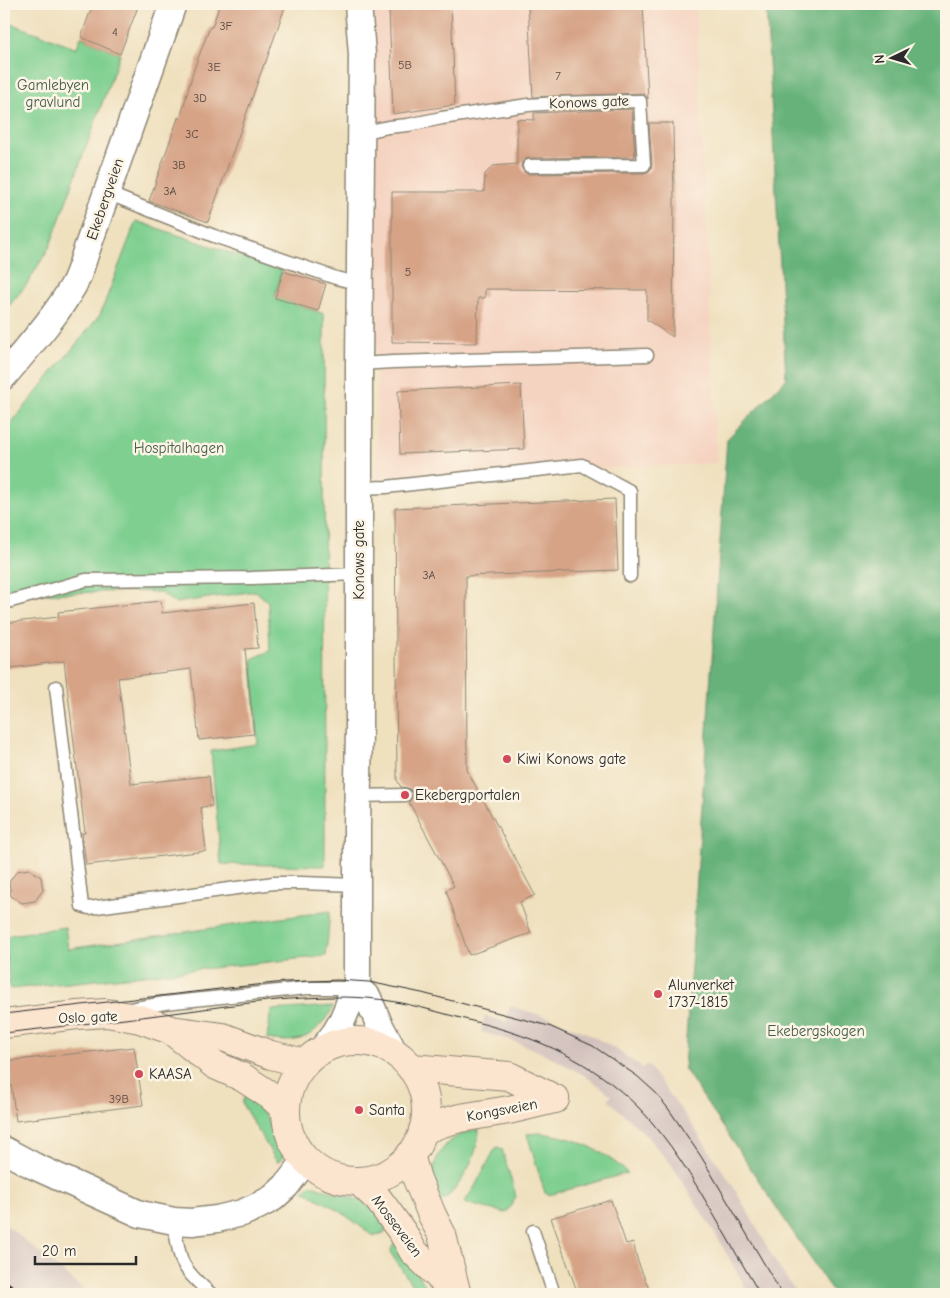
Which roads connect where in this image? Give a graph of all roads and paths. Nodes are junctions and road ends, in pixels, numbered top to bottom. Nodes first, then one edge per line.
1 (173, 4) edge
2 (358, 4) edge
3 (361, 133) junction
4 (529, 166) dead end
5 (107, 193) junction
6 (360, 284) junction
7 (647, 355) dead end
8 (359, 364) junction
9 (4, 376) edge
10 (358, 488) junction
11 (358, 574) junction
12 (630, 576) dead end
13 (4, 603) edge
14 (56, 687) dead end
15 (405, 795) dead end
16 (359, 796) junction
17 (358, 885) junction
18 (358, 988) junction
19 (106, 1013) junction
20 (4, 1024) edge
21 (171, 1030) junction
22 (313, 1057) junction
23 (402, 1060) junction
24 (286, 1110) junction
25 (423, 1130) junction
26 (4, 1150) edge
27 (410, 1155) junction
28 (306, 1160) junction
29 (359, 1181) junction
30 (174, 1221) junction
31 (533, 1231) dead end
32 (457, 1293) edge
33 (210, 1294) edge
34 (554, 1294) edge

1 - 5 street, Ekebergveien
2 - 3 street, Konows gate
3 - 4 lane, Konows gate
3 - 6 street, Konows gate
5 - 6 lane
5 - 9 street, Ekebergveien
6 - 8 street, Konows gate
7 - 8 lane
8 - 10 street, Konows gate
10 - 11 street, Konows gate
10 - 12 lane
11 - 13 lane
11 - 16 street, Konows gate
14 - 17 lane
15 - 16 lane
16 - 17 street, Konows gate
17 - 18 street, Konows gate
18 - 19 lane
18 - 22 street, Konows gate
18 - 23 street
19 - 20 main road, Oslo gate
19 - 21 main road, Oslo gate
21 - 22 main road, Oslo gate
21 - 24 main road, Oslo gate
22 - 23 main road
22 - 24 main road
23 - 25 main road
23 - 25 main road, Kongsveien
24 - 28 main road
25 - 27 main road
26 - 30 street
27 - 29 main road
27 - 32 main road, Mosseveien
28 - 29 main road
28 - 30 street
29 - 32 main road, Mosseveien
30 - 33 lane
31 - 34 lane

